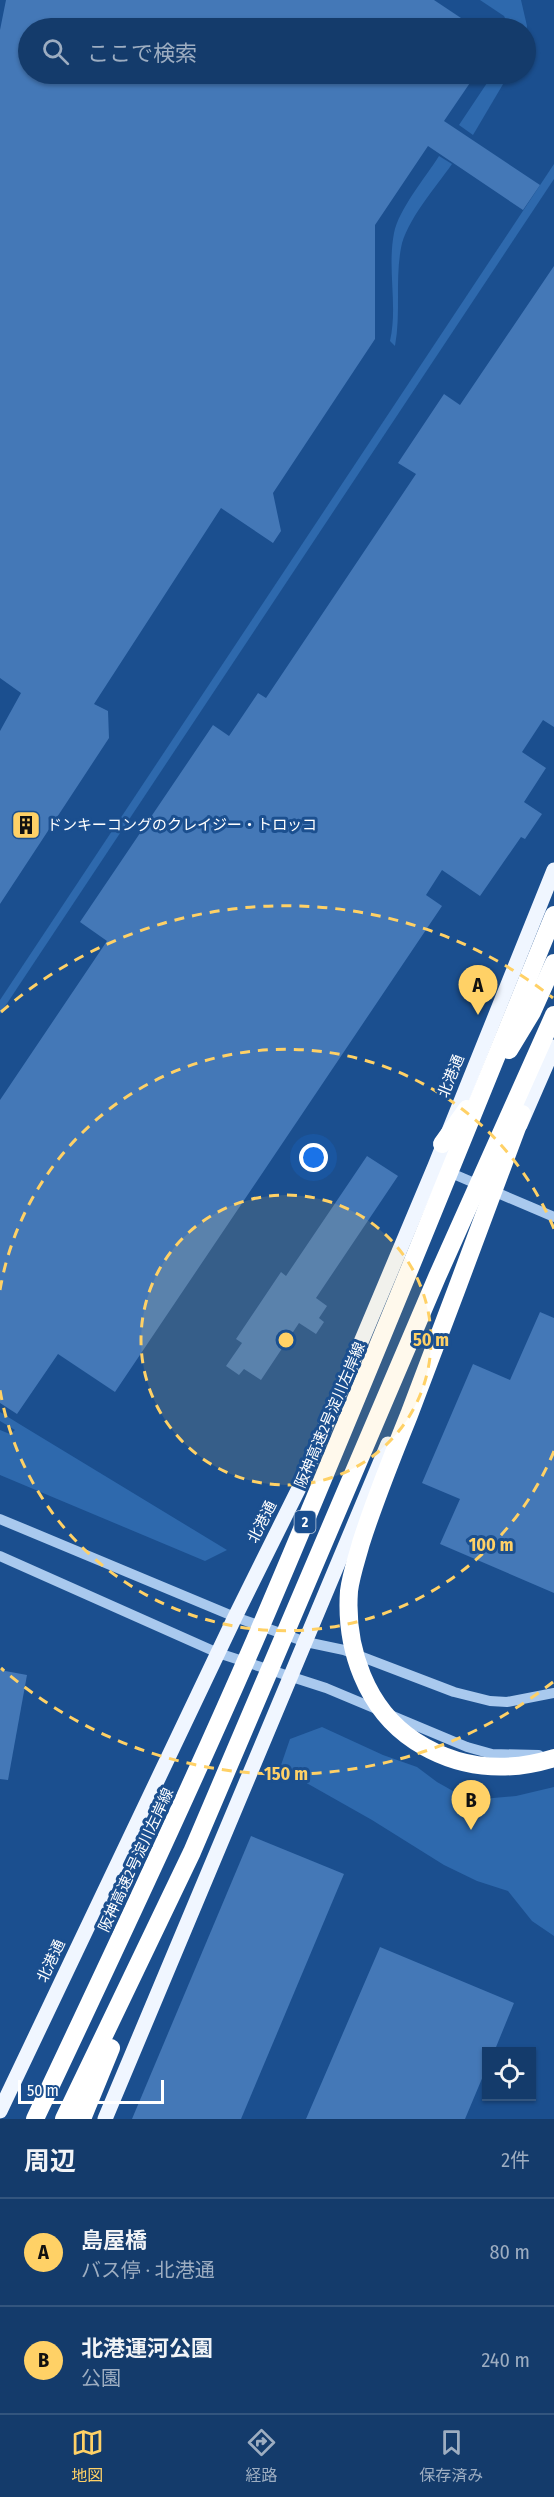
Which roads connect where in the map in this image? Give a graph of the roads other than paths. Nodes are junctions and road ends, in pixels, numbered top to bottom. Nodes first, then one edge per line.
1 (554, 870) edge
2 (554, 915) edge
3 (554, 963) edge
4 (554, 1015) edge
5 (554, 1028) edge
6 (554, 1047) edge
7 (442, 1144) junction
8 (435, 1166) junction
9 (493, 1191) junction
10 (554, 1217) edge
11 (0, 1518) edge
12 (0, 1556) edge
13 (235, 1617) junction
14 (306, 1642) junction
15 (218, 1653) junction
16 (292, 1676) junction
17 (554, 1693) edge
18 (554, 1753) edge
19 (554, 1758) edge
20 (192, 1852) junction
21 (0, 2111) edge
22 (35, 2119) edge
23 (64, 2119) edge
24 (81, 2119) edge
25 (105, 2119) edge

1 - 7 main road, 北港通
2 - 22 highway, 阪神高速2号淀川左岸線 / 2
3 - 7 highway
4 - 20 highway, 2
5 - 19 highway
6 - 9 main road
7 - 8 main road, 北港通
8 - 9 street
8 - 13 main road, 北港通
9 - 10 street
9 - 14 main road
11 - 13 street
12 - 15 street
13 - 14 street
13 - 15 main road, 北港通
14 - 16 main road
14 - 17 street
15 - 16 street
15 - 21 main road, 北港通
16 - 18 street
16 - 25 main road
20 - 23 highway, 2
20 - 24 highway

